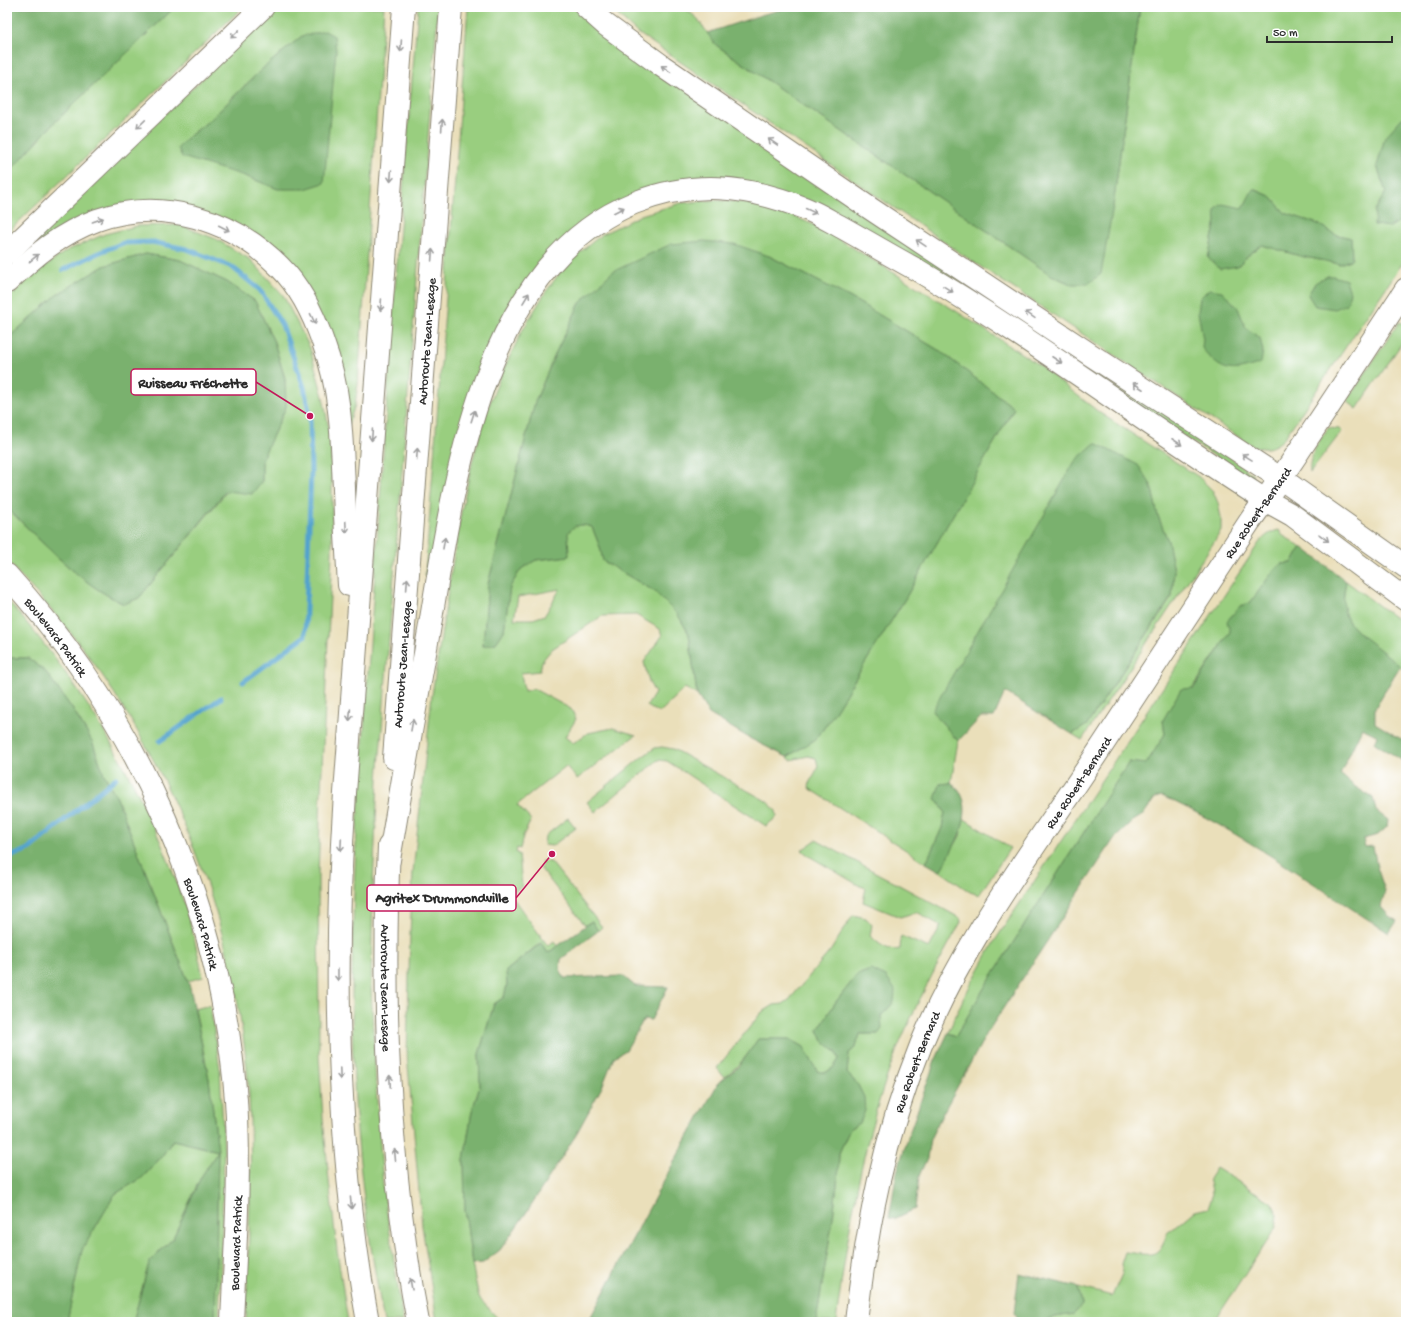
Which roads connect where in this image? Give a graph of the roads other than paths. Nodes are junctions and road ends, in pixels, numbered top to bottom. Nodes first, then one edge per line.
1 (263, 7) edge
2 (404, 7) edge
3 (451, 7) edge
4 (586, 7) edge
5 (7, 253) edge
6 (7, 282) edge
7 (1406, 289) edge
8 (1280, 478) junction
9 (1265, 500) junction
10 (1406, 567) edge
11 (7, 575) edge
12 (1406, 600) edge
13 (353, 676) junction
14 (389, 860) junction
15 (232, 1322) edge
16 (368, 1322) edge
17 (418, 1322) edge
18 (856, 1322) edge

1 -> 5 main road
2 -> 13 main road
14 -> 3 main road, Autoroute Jean-Lesage
8 -> 4 main road
6 -> 13 main road
7 - 8 main road, Rue Robert-Bernard
8 - 9 main road, Rue Robert-Bernard
8 - 10 main road
9 -> 12 main road
14 -> 9 main road
9 - 18 main road, Rue Robert-Bernard
11 - 15 main road, Boulevard Patrick
13 -> 16 main road
17 -> 14 main road, Autoroute Jean-Lesage

